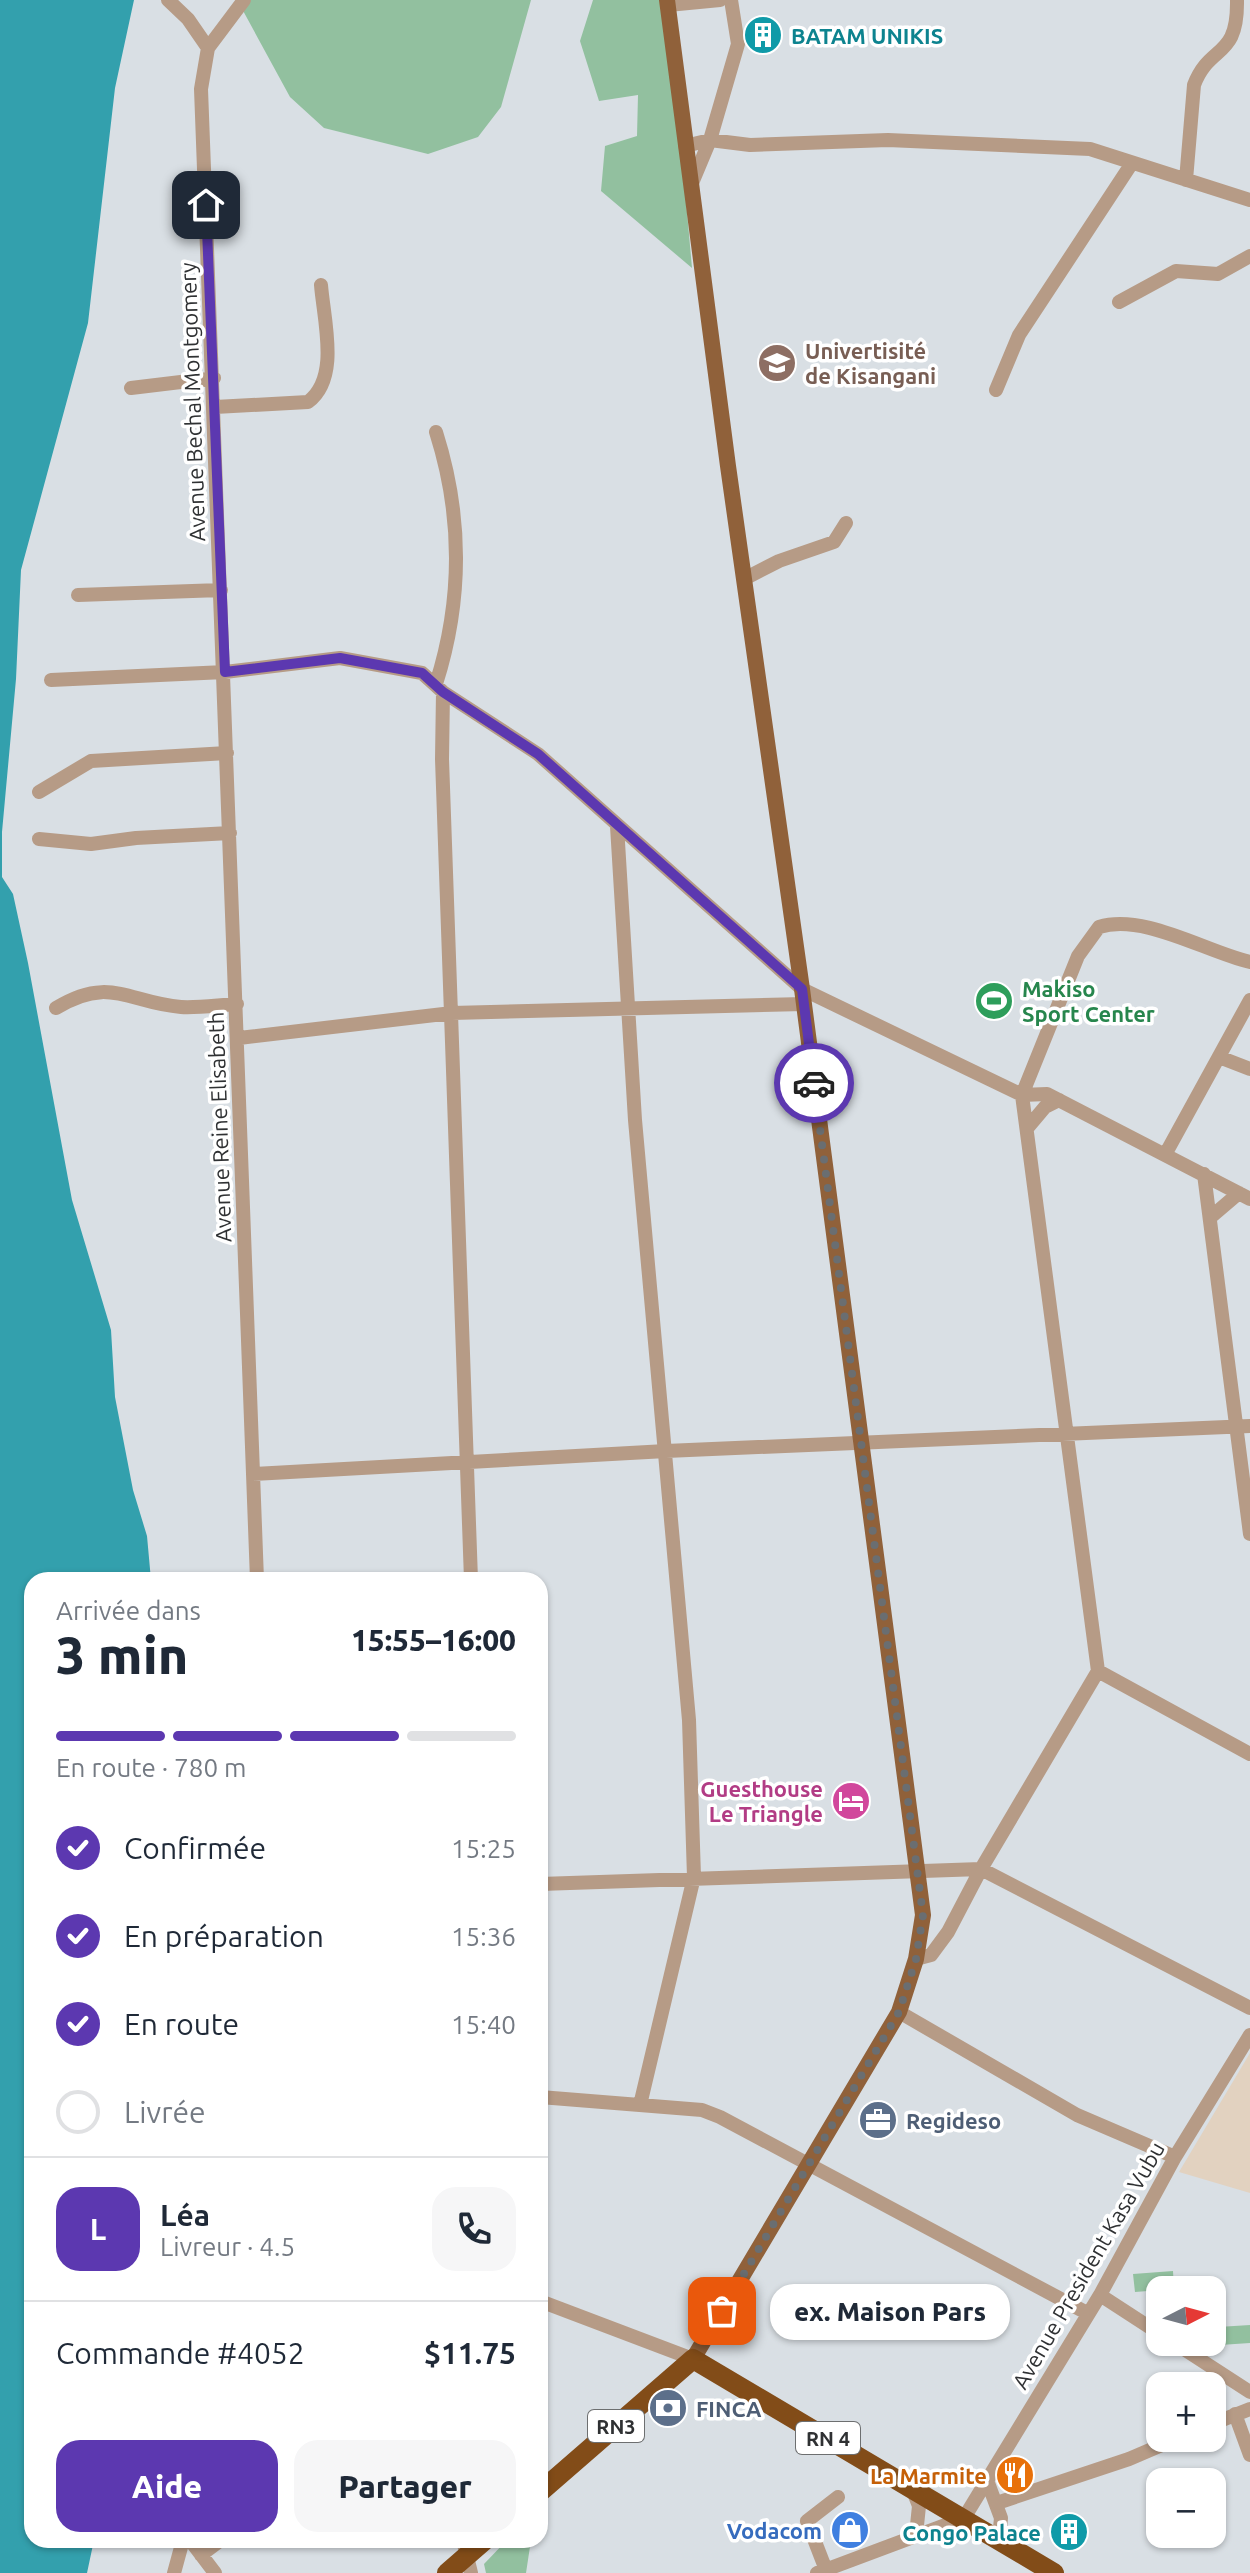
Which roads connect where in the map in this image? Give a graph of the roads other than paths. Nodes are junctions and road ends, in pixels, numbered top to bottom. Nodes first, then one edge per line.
1 (168, 0) edge
2 (244, 0) edge
3 (720, 0) edge
4 (731, 0) edge
5 (1237, 0) edge
6 (668, 2) edge
7 (208, 48) junction
8 (710, 140) junction
9 (685, 146) junction
10 (1132, 163) junction
11 (1186, 180) junction
12 (690, 186) junction
13 (1250, 200) edge
14 (1250, 256) edge
15 (321, 285) dead end
16 (1119, 302) dead end
17 (214, 378) junction
18 (131, 388) dead end
19 (996, 390) dead end
20 (215, 407) junction
21 (436, 432) dead end
22 (846, 523) dead end
23 (744, 579) junction
24 (221, 590) junction
25 (78, 595) dead end
26 (225, 672) junction
27 (51, 680) dead end
28 (439, 688) junction
29 (227, 753) junction
30 (39, 792) dead end
31 (617, 826) junction
32 (230, 833) junction
33 (39, 839) dead end
34 (1250, 962) edge
35 (803, 997) junction
36 (1250, 1000) edge
37 (237, 1004) junction
38 (56, 1008) dead end
39 (627, 1009) junction
40 (452, 1013) junction
41 (239, 1038) junction
42 (1219, 1057) junction
43 (1250, 1069) edge
44 (1022, 1095) junction
45 (1059, 1100) junction
46 (1029, 1126) junction
47 (1166, 1153) junction
48 (1204, 1174) junction
49 (1244, 1196) edge
50 (1212, 1216) junction
51 (1244, 1426) edge
52 (1067, 1436) junction
53 (862, 1445) junction
54 (666, 1451) junction
55 (468, 1465) junction
56 (253, 1474) junction
57 (1250, 1534) edge
58 (257, 1572) edge
59 (471, 1572) edge
60 (1098, 1671) junction
61 (1250, 1754) edge
62 (981, 1869) junction
63 (919, 1873) junction
64 (694, 1877) junction
65 (548, 1884) edge
66 (916, 1959) junction
67 (1250, 2008) edge
68 (899, 2012) junction
69 (1250, 2035) edge
70 (548, 2098) edge
71 (640, 2105) junction
72 (1175, 2157) junction
73 (809, 2165) junction
74 (1100, 2295) junction
75 (548, 2304) edge
76 (1087, 2313) junction
77 (1146, 2325) edge
78 (1195, 2356) edge
79 (693, 2359) junction
80 (1250, 2392) edge
81 (1250, 2409) edge
82 (1235, 2414) junction
83 (1226, 2418) edge
84 (1146, 2452) edge
85 (1250, 2455) edge
86 (988, 2483) junction
87 (548, 2485) edge
88 (912, 2487) junction
89 (838, 2497) dead end
90 (997, 2503) junction
91 (964, 2518) junction
92 (916, 2535) junction
93 (999, 2538) junction
94 (181, 2548) edge
95 (196, 2548) edge
96 (210, 2548) edge
97 (201, 2555) junction
98 (467, 2556) edge
99 (822, 2571) edge
100 (174, 2573) edge
101 (215, 2573) edge
102 (447, 2573) edge
103 (1054, 2573) edge

1 - 7 street
2 - 7 street, Avenue Bechal Montgomery
3 - 6 street
4 - 8 street
5 - 11 street
6 - 9 main road
7 - 17 street, Avenue Bechal Montgomery
8 - 9 street
8 - 10 street
8 - 12 street
9 - 12 main road
10 - 11 street
10 - 19 street
11 - 13 street
12 - 23 main road
14 - 16 street
15 - 20 street
17 - 18 street
17 - 20 street, Avenue Bechal Montgomery
20 - 24 street, Avenue Bechal Montgomery
21 - 28 street
22 - 23 street
23 - 35 main road
24 - 25 street
24 - 26 street, Avenue Bechal Montgomery
26 - 27 street
26 - 28 street
26 - 29 street, Avenue Reine Elisabeth
28 - 31 street
28 - 40 street
29 - 30 street
29 - 32 street, Avenue Reine Elisabeth
31 - 35 street
31 - 39 street
32 - 33 street
32 - 37 street, Avenue Reine Elisabeth
34 - 44 street
35 - 39 street
35 - 44 street
35 - 53 main road
36 - 42 street
37 - 38 street
37 - 41 street, Avenue Reine Elisabeth
39 - 40 street
39 - 54 street
40 - 41 street
40 - 55 street
41 - 56 street, Avenue Reine Elisabeth
42 - 43 street
42 - 47 street
44 - 45 street
44 - 46 street
45 - 46 street
45 - 47 street
46 - 52 street
47 - 48 street
48 - 49 street
48 - 50 street
49 - 50 street
50 - 51 street
51 - 52 street
51 - 57 street
52 - 53 street
52 - 60 street
53 - 54 street
53 - 63 main road
54 - 55 street
54 - 64 street
55 - 56 street
55 - 59 street
56 - 58 street, Avenue Reine Elisabeth
60 - 61 street
60 - 62 street
62 - 63 street
62 - 66 street
62 - 67 street
63 - 64 street
63 - 66 main road
64 - 65 street
64 - 71 street
66 - 68 main road
68 - 72 street
68 - 73 main road
69 - 72 street, Avenue President Kasa Vubu
70 - 71 street
71 - 73 street
72 - 74 street, Avenue President Kasa Vubu
73 - 76 street
73 - 79 main road
74 - 76 street, Avenue President Kasa Vubu
74 - 77 street
75 - 79 street
76 - 86 street, Avenue President Kasa Vubu
78 - 80 street
79 - 87 highway, RN3
79 - 88 highway, RN 4
81 - 82 street
82 - 83 street
82 - 85 street
84 - 90 street
86 - 90 street
86 - 91 street, Avenue President Kasa Vubu
88 - 91 highway, RN 4
88 - 92 street
89 - 99 street
90 - 93 street
91 - 92 street
91 - 93 highway, RN 4
92 - 99 street
93 - 103 highway, RN 4
94 - 100 street
95 - 97 street
96 - 97 street
97 - 101 street
98 - 102 highway

